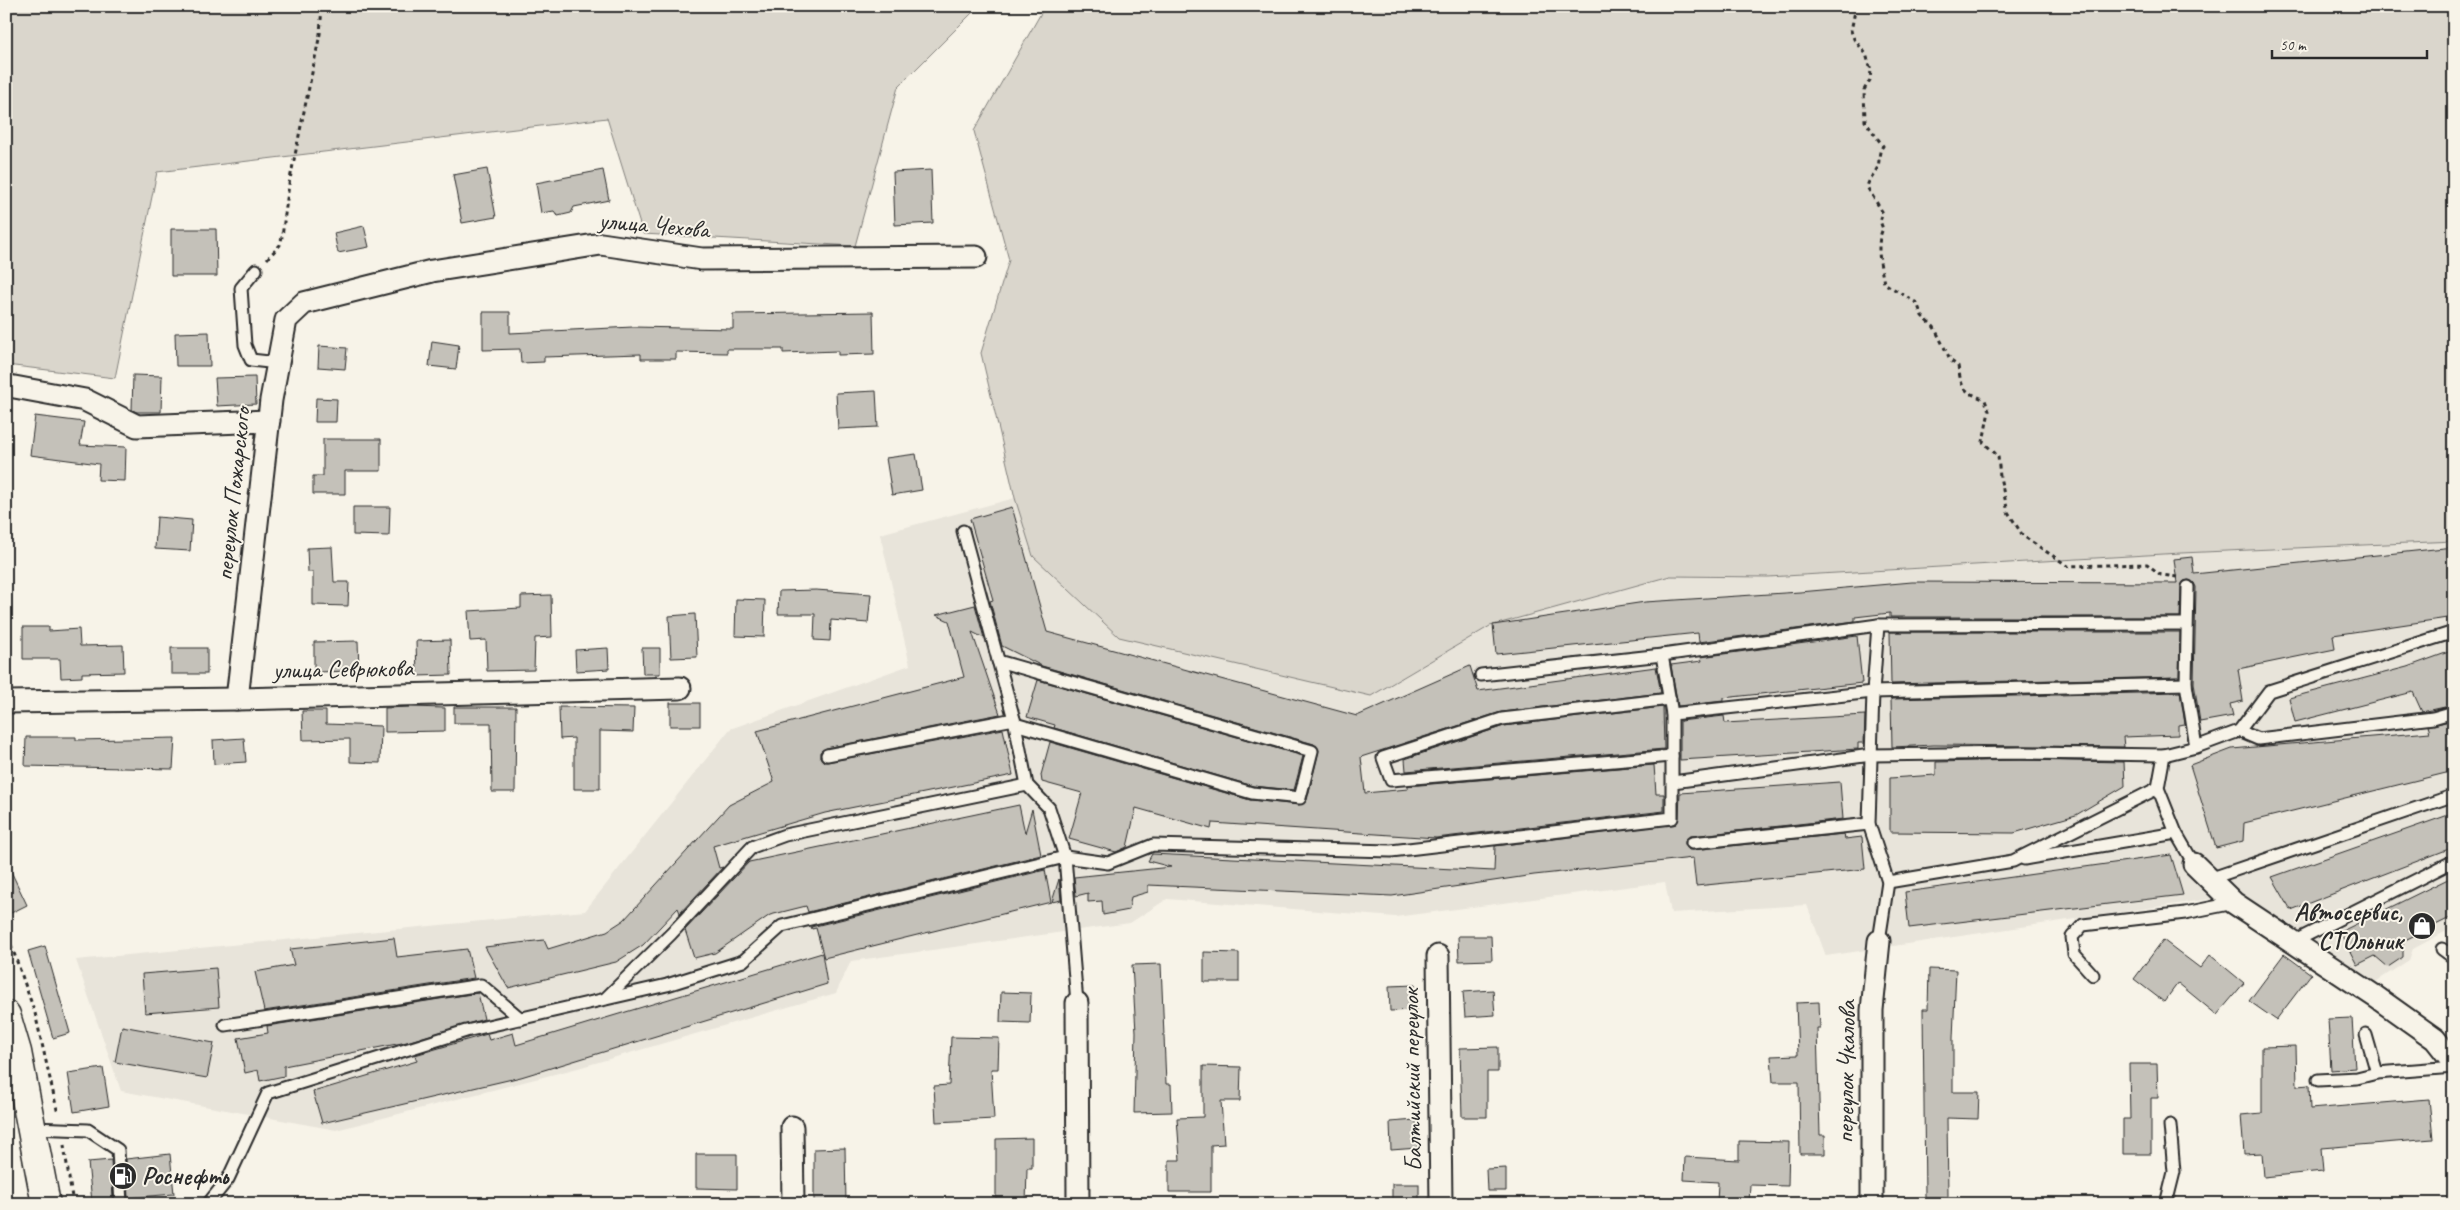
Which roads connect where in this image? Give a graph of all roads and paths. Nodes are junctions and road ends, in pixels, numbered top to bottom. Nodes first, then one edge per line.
1 (322, 6) edge
2 (1854, 6) edge
3 (976, 257) dead end
4 (256, 270) joint
5 (304, 304) joint
6 (278, 363) junction
7 (9, 386) dead end
8 (269, 420) junction
9 (963, 531) dead end
10 (2188, 587) joint
11 (2186, 624) junction
12 (1878, 626) junction
13 (2454, 632) edge
14 (1662, 655) junction
15 (998, 661) junction
16 (1481, 675) dead end
17 (2186, 684) junction
18 (680, 688) dead end
19 (1873, 692) junction
20 (1670, 698) junction
21 (237, 699) junction
22 (6, 702) edge
23 (2454, 712) edge
24 (1672, 714) junction
25 (1014, 722) junction
26 (2239, 730) junction
27 (2196, 747) junction
28 (1871, 754) junction
29 (827, 755) dead end
30 (2164, 755) junction
31 (1672, 756) junction
32 (1673, 782) junction
33 (1028, 785) junction
34 (2158, 788) junction
35 (2452, 796) dead end
36 (1869, 824) junction
37 (2176, 833) junction
38 (1692, 844) dead end
39 (1065, 856) junction
40 (2013, 861) junction
41 (2454, 861) edge
42 (2201, 872) junction
43 (1888, 882) junction
44 (2234, 903) junction
45 (1879, 941) joint
46 (2292, 942) junction
47 (2442, 950) dead end
48 (1438, 956) dead end
49 (2454, 958) edge
50 (2093, 974) dead end
51 (604, 1000) junction
52 (1078, 1003) joint
53 (6, 1015) edge
54 (521, 1019) junction
55 (225, 1025) dead end
56 (2366, 1035) dead end
57 (2454, 1063) edge
58 (2454, 1067) edge
59 (2377, 1073) junction
60 (2318, 1080) dead end
61 (2170, 1125) dead end
62 (792, 1127) dead end
63 (32, 1128) junction
64 (46, 1204) edge
65 (121, 1204) edge
66 (208, 1204) edge
67 (793, 1204) edge
68 (1078, 1204) edge
69 (1441, 1204) edge
70 (1872, 1204) edge
71 (2166, 1204) edge

1 - 4 path
2 - 10 path
3 - 5 street, улица Чехова
4 - 6 lane
5 - 6 street, переулок Пожарского
6 - 8 street, переулок Пожарского
7 - 8 street
8 - 21 street, переулок Пожарского
9 - 15 lane
10 - 11 lane
11 - 12 lane
11 - 17 lane
12 - 14 lane
12 - 19 lane
13 - 26 lane
14 - 16 lane
14 - 20 lane
15 - 25 lane
15 - 25 lane
17 - 19 lane
17 - 27 lane
18 - 21 street, улица Севрюкова
19 - 24 lane
19 - 28 lane
20 - 24 lane
20 - 31 lane
21 - 22 street, улица Севрюкова
23 - 26 lane
24 - 31 lane
25 - 29 lane
25 - 33 lane
26 - 27 lane
27 - 30 lane
28 - 30 lane
28 - 32 lane
28 - 36 lane
30 - 34 lane
31 - 32 lane
32 - 39 lane
33 - 39 lane
33 - 51 lane
34 - 37 lane
34 - 40 lane
35 - 42 lane
36 - 38 lane
36 - 43 lane
37 - 40 lane
37 - 42 lane
39 - 51 lane
39 - 52 lane
40 - 43 lane
41 - 46 lane
42 - 44 street
43 - 45 lane
44 - 46 street
44 - 50 lane
45 - 70 street, переулок Чкалова
46 - 57 street
47 - 49 lane
48 - 69 street, Балтийский переулок
51 - 54 lane
52 - 68 street
53 - 63 main road
54 - 55 lane
54 - 66 lane
56 - 59 lane
58 - 59 lane
59 - 60 lane
61 - 71 lane
62 - 67 street
63 - 64 main road
63 - 65 lane

